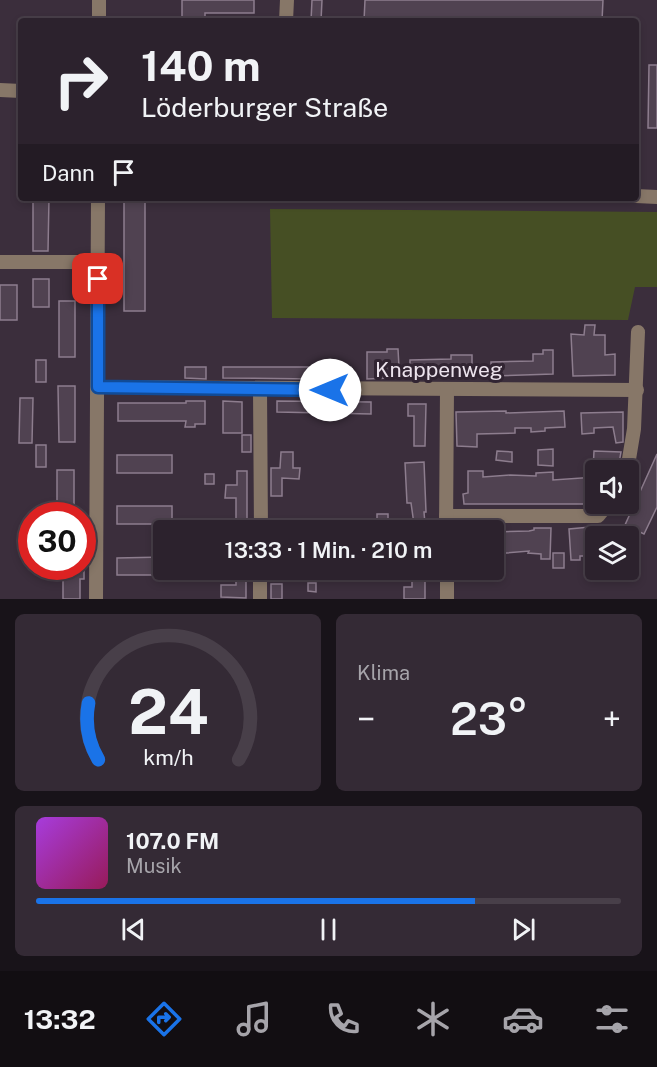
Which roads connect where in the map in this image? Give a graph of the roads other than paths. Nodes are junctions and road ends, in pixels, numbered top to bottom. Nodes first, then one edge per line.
1 (99, 0) edge
2 (287, 0) edge
3 (99, 18) edge
4 (286, 18) edge
5 (0, 90) edge
6 (18, 91) edge
7 (639, 196) edge
8 (657, 196) edge
9 (98, 201) edge
10 (0, 262) edge
11 (98, 262) junction
12 (638, 332) dead end
13 (98, 387) junction
14 (260, 389) junction
15 (447, 390) junction
16 (637, 390) junction
17 (629, 460) edge
18 (600, 514) edge
19 (447, 516) junction
20 (261, 520) edge
21 (447, 520) edge
22 (260, 580) edge
23 (447, 580) edge
24 (96, 599) edge
25 (260, 599) edge
26 (447, 599) edge

1 - 3 street
2 - 4 street
5 - 6 street
7 - 8 street
9 - 11 street
10 - 11 street
11 - 13 street
12 - 16 street
13 - 14 street, Knappenweg
13 - 24 street
14 - 15 street, Knappenweg
14 - 20 street
15 - 16 street, Knappenweg
15 - 19 street
16 - 17 street
18 - 19 street
19 - 21 street
22 - 25 street
23 - 26 street

